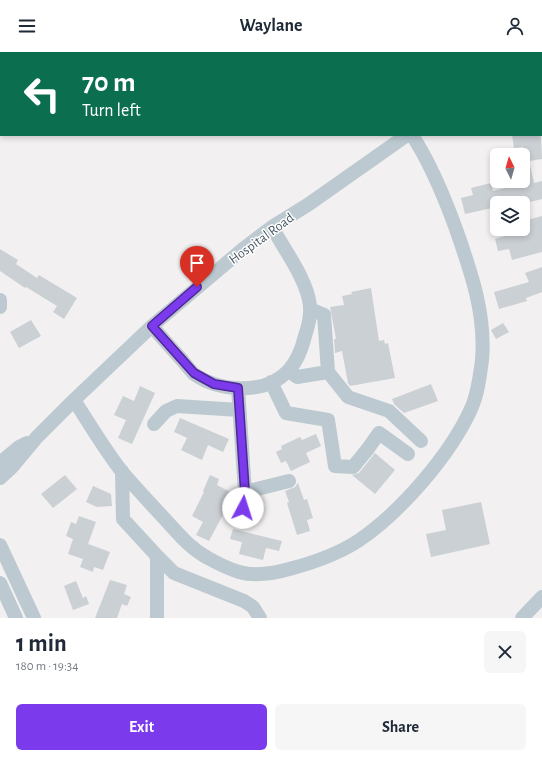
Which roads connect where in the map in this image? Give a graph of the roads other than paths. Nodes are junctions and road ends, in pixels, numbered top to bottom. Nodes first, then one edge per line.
1 (406, 136) edge
2 (413, 136) edge
3 (272, 227) junction
4 (0, 300) edge
5 (0, 307) edge
6 (310, 309) junction
7 (152, 326) junction
8 (289, 371) junction
9 (328, 372) junction
10 (271, 382) junction
11 (238, 388) junction
12 (74, 400) junction
13 (239, 410) junction
14 (154, 424) dead end
15 (37, 437) junction
16 (421, 441) dead end
17 (408, 454) dead end
18 (0, 463) edge
19 (122, 471) junction
20 (0, 478) edge
21 (289, 481) dead end
22 (245, 492) junction
23 (243, 508) dead end
24 (1, 551) edge
25 (157, 556) junction
26 (0, 583) edge
27 (542, 597) edge
28 (530, 615) edge
29 (16, 618) edge
30 (34, 618) edge
31 (157, 618) edge
32 (260, 618) edge

1 - 3 street, Hospital Road
2 - 19 street
3 - 6 street
3 - 7 street, Hospital Road
4 - 5 street
6 - 8 street
6 - 9 street
7 - 11 street
7 - 12 street, Hospital Road
8 - 9 street
8 - 10 street
9 - 16 street
10 - 11 street
10 - 17 street
11 - 13 street
12 - 15 street, Hospital Road
12 - 19 street
13 - 14 street
13 - 22 street
15 - 18 street
15 - 20 street
19 - 25 street
21 - 22 street
22 - 23 street
24 - 30 street
25 - 31 street
25 - 32 street
26 - 29 street
27 - 28 street

